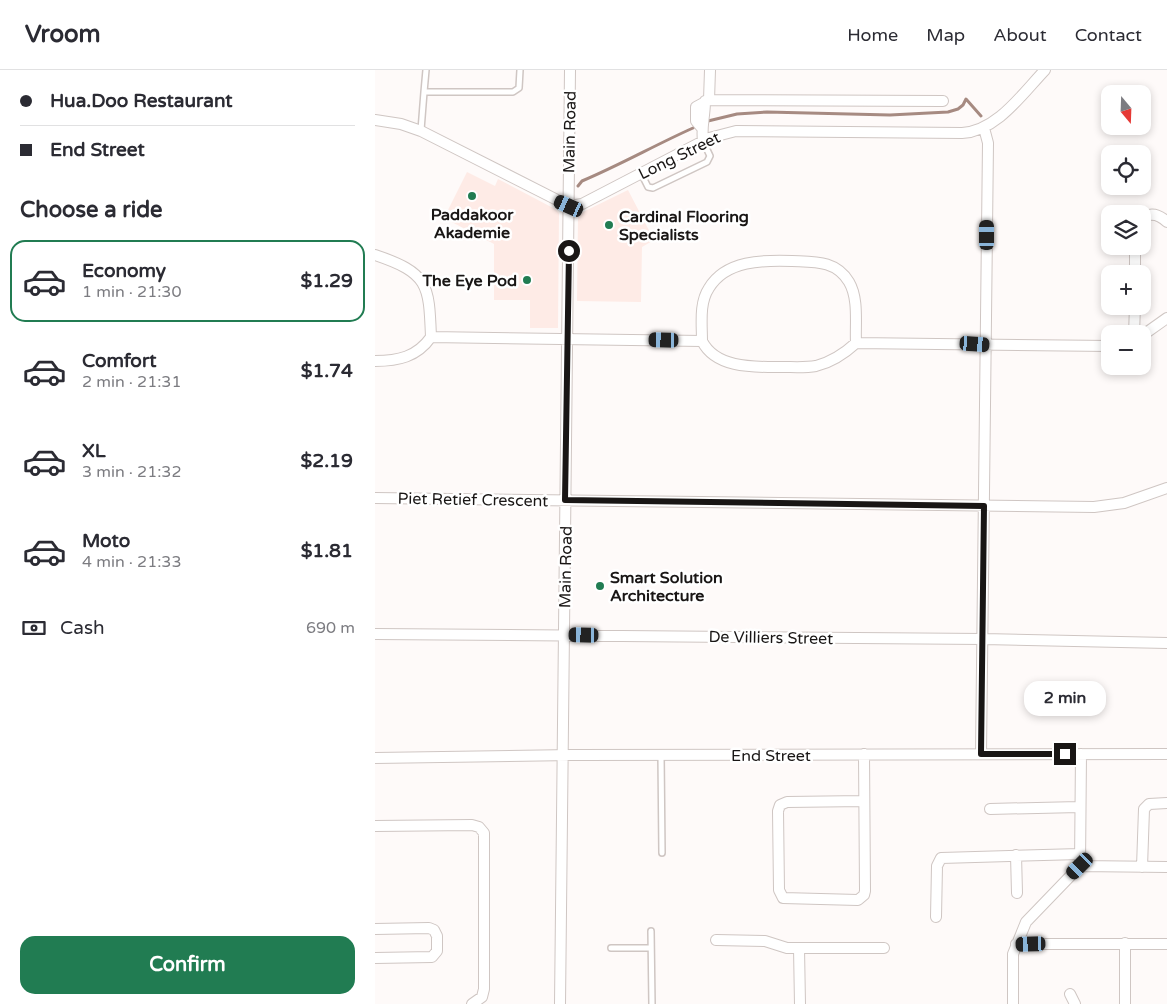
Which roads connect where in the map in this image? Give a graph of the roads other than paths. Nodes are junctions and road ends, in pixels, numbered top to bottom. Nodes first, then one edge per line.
1 (426, 70) edge
2 (520, 70) edge
3 (570, 70) edge
4 (710, 70) edge
5 (1045, 70) edge
6 (424, 92) junction
7 (707, 100) junction
8 (943, 101) dead end
9 (375, 120) edge
10 (984, 128) junction
11 (421, 131) junction
12 (703, 142) junction
13 (641, 173) junction
14 (569, 206) junction
15 (1151, 215) edge
16 (1167, 222) edge
17 (375, 255) edge
18 (1167, 318) edge
19 (1151, 329) edge
20 (431, 337) junction
21 (567, 339) junction
22 (702, 341) junction
23 (855, 343) junction
24 (986, 345) junction
25 (1101, 346) edge
26 (375, 361) edge
27 (1167, 488) edge
28 (375, 498) edge
29 (565, 500) junction
30 (984, 506) junction
31 (375, 634) edge
32 (564, 635) junction
33 (983, 639) junction
34 (1167, 643) edge
35 (864, 754) junction
36 (981, 754) junction
37 (1081, 754) junction
38 (1167, 754) edge
39 (661, 755) junction
40 (562, 756) junction
41 (375, 758) edge
42 (864, 801) junction
43 (1167, 803) edge
44 (1079, 807) junction
45 (990, 809) dead end
46 (375, 826) edge
47 (662, 852) dead end
48 (1080, 854) junction
49 (1017, 855) junction
50 (1080, 866) junction
51 (1142, 867) junction
52 (1167, 867) edge
53 (1017, 893) dead end
54 (936, 917) dead end
55 (375, 928) edge
56 (651, 930) dead end
57 (717, 940) dead end
58 (1017, 944) junction
59 (1125, 944) junction
60 (1167, 944) edge
61 (611, 948) dead end
62 (651, 948) junction
63 (799, 948) junction
64 (884, 948) dead end
65 (375, 958) edge
66 (1071, 994) dead end
67 (472, 1004) edge
68 (560, 1004) edge
69 (652, 1004) edge
70 (800, 1004) edge
71 (1013, 1004) edge
72 (1075, 1004) edge
73 (1125, 1004) edge

1 - 6 lane
2 - 6 lane
3 - 14 street, Main Road
4 - 7 street
5 - 10 street, Long Street
6 - 11 lane
7 - 8 street
7 - 12 street
9 - 11 street
10 - 12 street, Long Street
10 - 24 street
11 - 14 street
12 - 13 street, Long Street
12 - 13 lane
13 - 14 street, Long Street
14 - 21 street, Main Road
15 - 16 street
17 - 20 street
18 - 19 street
20 - 21 street
20 - 26 street
21 - 22 street
21 - 29 street, Main Road
22 - 23 street
22 - 23 street
23 - 24 street
24 - 25 street
24 - 30 street
27 - 30 street, Piet Retief Crescent
28 - 29 street, Piet Retief Crescent
29 - 30 street, Piet Retief Crescent
29 - 32 street, Main Road
30 - 33 street
31 - 32 street, De Villiers Street
32 - 33 street, De Villiers Street
32 - 40 street, Main Road
33 - 34 street, De Villiers Street
33 - 36 street
35 - 36 street, End Street
35 - 39 street, End Street
35 - 42 street
36 - 37 street, End Street
37 - 38 street, End Street
37 - 44 street
39 - 40 street, End Street
39 - 47 lane
40 - 41 street, End Street
40 - 68 street, Main Road
42 - 42 street
43 - 51 street
44 - 45 street
44 - 48 street
46 - 67 street
48 - 49 street
48 - 50 street
49 - 53 street
49 - 54 street
50 - 51 street
50 - 58 street
51 - 52 street
55 - 65 street
56 - 62 lane
57 - 63 street
58 - 59 street
58 - 71 street
59 - 60 street
59 - 73 street
61 - 62 lane
62 - 69 lane
63 - 64 street
63 - 70 street
66 - 72 street

